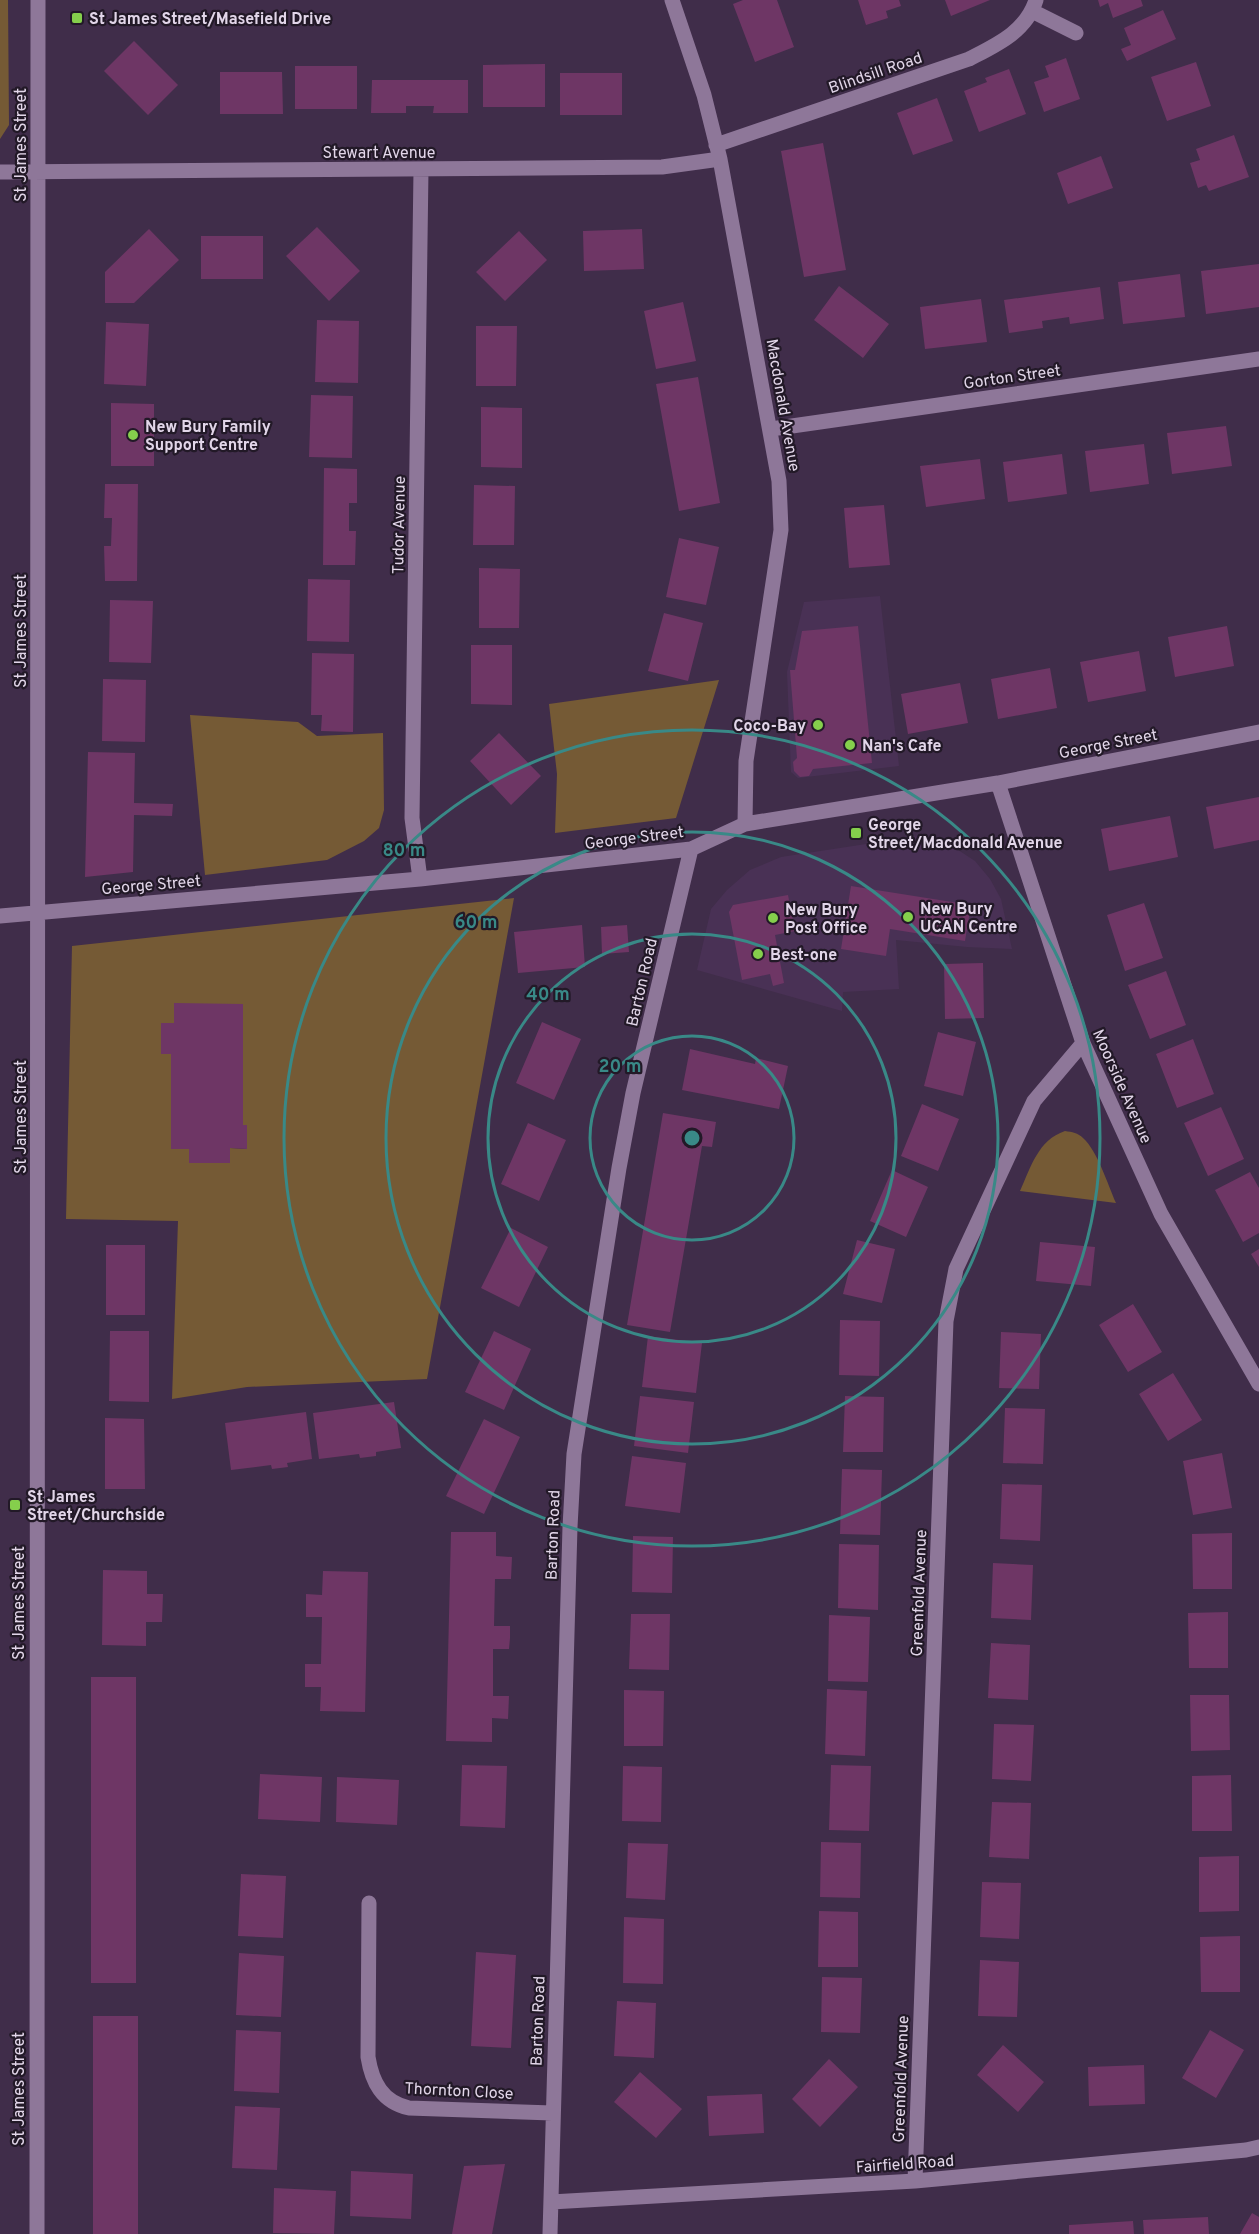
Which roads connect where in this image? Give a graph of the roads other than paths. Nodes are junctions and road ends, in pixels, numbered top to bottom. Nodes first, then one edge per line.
1 (38, 0) edge
2 (672, 0) edge
3 (1034, 5) edge
4 (1076, 33) dead end
5 (718, 152) junction
6 (421, 170) junction
7 (0, 172) edge
8 (38, 172) junction
9 (1259, 359) edge
10 (771, 429) junction
11 (1259, 732) edge
12 (998, 783) junction
13 (745, 824) junction
14 (691, 849) junction
15 (420, 879) junction
16 (38, 912) junction
17 (0, 916) edge
18 (1083, 1043) junction
19 (1259, 1384) edge
20 (369, 1903) dead end
21 (552, 2113) junction
22 (1259, 2147) edge
23 (915, 2181) junction
24 (552, 2202) junction
25 (37, 2234) edge
26 (550, 2234) edge

1 - 8 street, St James Street
2 - 5 street, Macdonald Avenue
3 - 4 street, Blindsill Road
3 - 5 street, Blindsill Road
5 - 6 street, Stewart Avenue
5 - 10 street, Macdonald Avenue
6 - 8 street, Stewart Avenue
6 - 15 street, Tudor Avenue
7 - 8 street, Stewart Avenue
8 - 16 street, St James Street
9 - 10 street, Gorton Street
10 - 13 street, Macdonald Avenue
11 - 12 street, George Street
12 - 13 street, George Street
12 - 18 street, Moorside Avenue
13 - 14 street, George Street
14 - 15 street, George Street
14 - 21 street, Barton Road
15 - 16 street, George Street
16 - 17 street, George Street
16 - 25 street, St James Street
18 - 19 street, Moorside Avenue
18 - 23 street, Greenfold Avenue
20 - 21 street, Thornton Close
21 - 24 street, Barton Road
22 - 23 street, Fairfield Road
23 - 24 street, Fairfield Road
24 - 26 street, Barton Road

